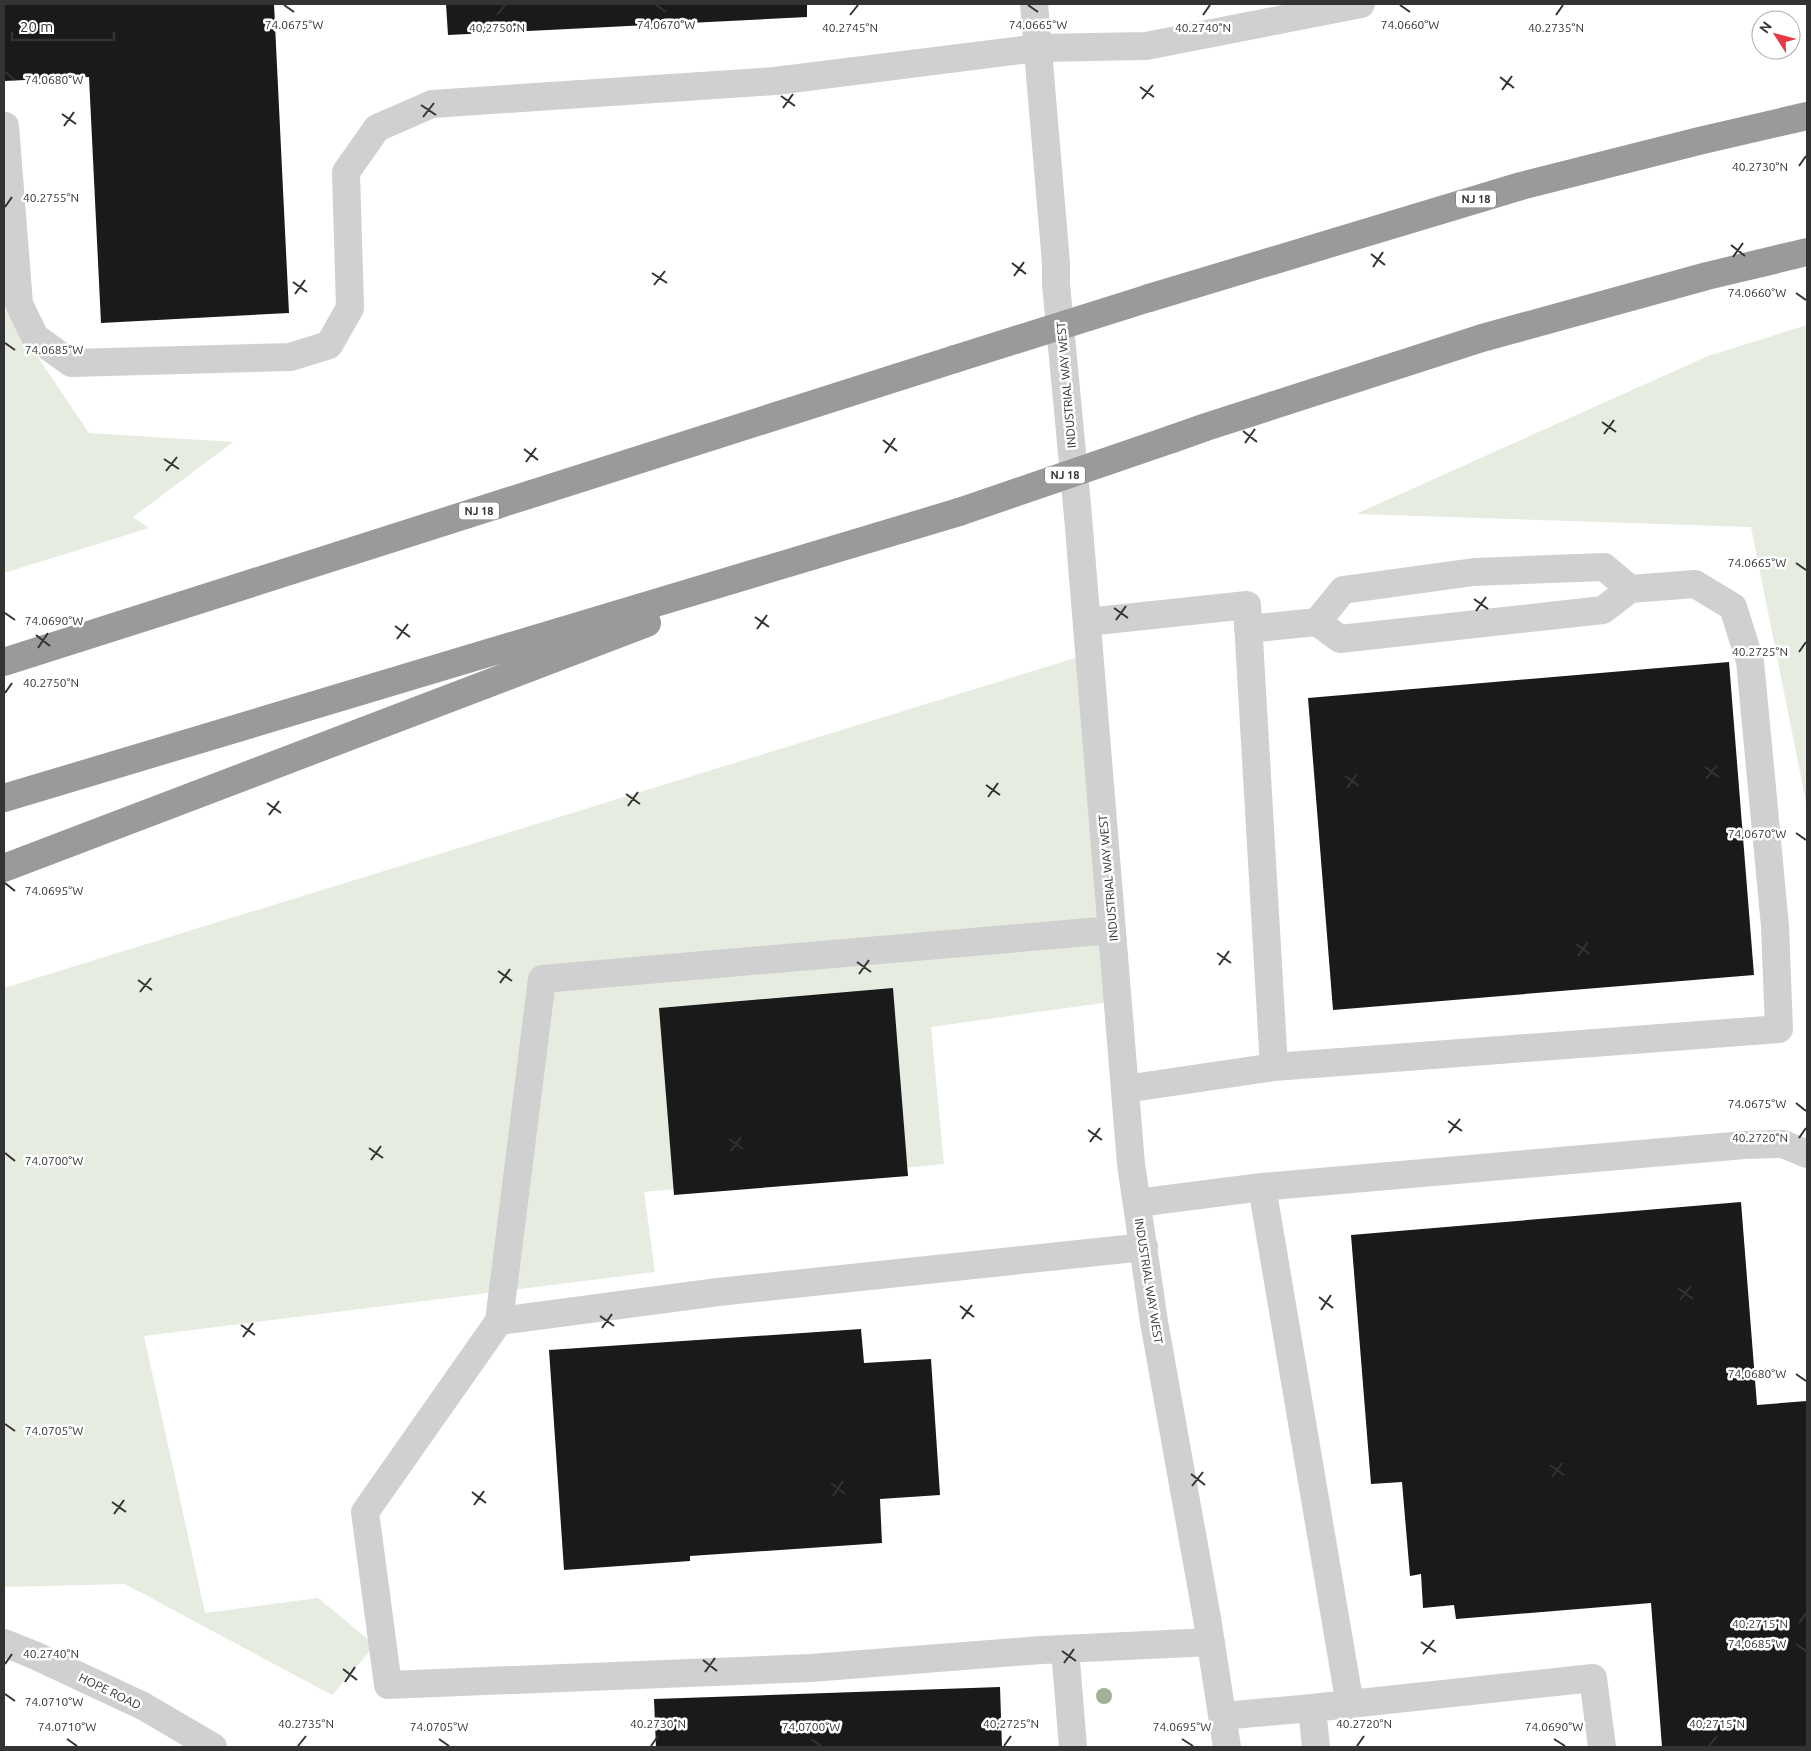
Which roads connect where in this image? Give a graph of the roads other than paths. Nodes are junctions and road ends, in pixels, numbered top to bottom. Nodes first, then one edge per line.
1 (1034, 4) edge
2 (1361, 4) edge
3 (1249, 15) edge
4 (1038, 48) junction
5 (1807, 116) edge
6 (5, 126) edge
7 (1807, 252) edge
8 (860, 541) junction
9 (1630, 589) junction
10 (1087, 622) junction
11 (1317, 622) junction
12 (1248, 630) junction
13 (4, 662) edge
14 (4, 798) edge
15 (4, 868) edge
16 (1112, 930) junction
17 (1274, 1067) junction
18 (1125, 1088) junction
19 (1807, 1154) edge
20 (1262, 1187) junction
21 (1137, 1203) junction
22 (1144, 1247) junction
23 (499, 1321) junction
24 (1211, 1642) junction
25 (4, 1643) edge
26 (1065, 1649) junction
27 (1350, 1705) junction
28 (1312, 1708) junction
29 (1222, 1716) junction
30 (213, 1747) edge
31 (1073, 1747) edge
32 (1227, 1747) edge
33 (1316, 1747) edge
34 (1602, 1747) edge

1 - 4 street, INDUSTRIAL WAY WEST
2 - 3 street
3 - 4 street
4 - 6 street
4 - 10 street, INDUSTRIAL WAY WEST
5 - 13 highway, NJ 18, bridge
7 - 8 highway, NJ 18, bridge
8 - 14 highway, NJ 18
8 - 15 highway
9 - 11 street
9 - 11 street
9 - 17 street
10 - 12 street
10 - 16 street, INDUSTRIAL WAY WEST
11 - 12 street
12 - 17 street
16 - 18 street, INDUSTRIAL WAY WEST
16 - 23 street
17 - 18 street
18 - 21 street, INDUSTRIAL WAY WEST
19 - 20 street
20 - 21 street
20 - 27 street
21 - 22 street, INDUSTRIAL WAY WEST
22 - 23 street
22 - 24 street, INDUSTRIAL WAY WEST
23 - 26 street
24 - 26 street
24 - 29 street, INDUSTRIAL WAY WEST
25 - 30 street, HOPE ROAD
26 - 31 street
27 - 28 street
27 - 34 street
28 - 29 street
28 - 33 street
29 - 32 street, INDUSTRIAL WAY WEST

